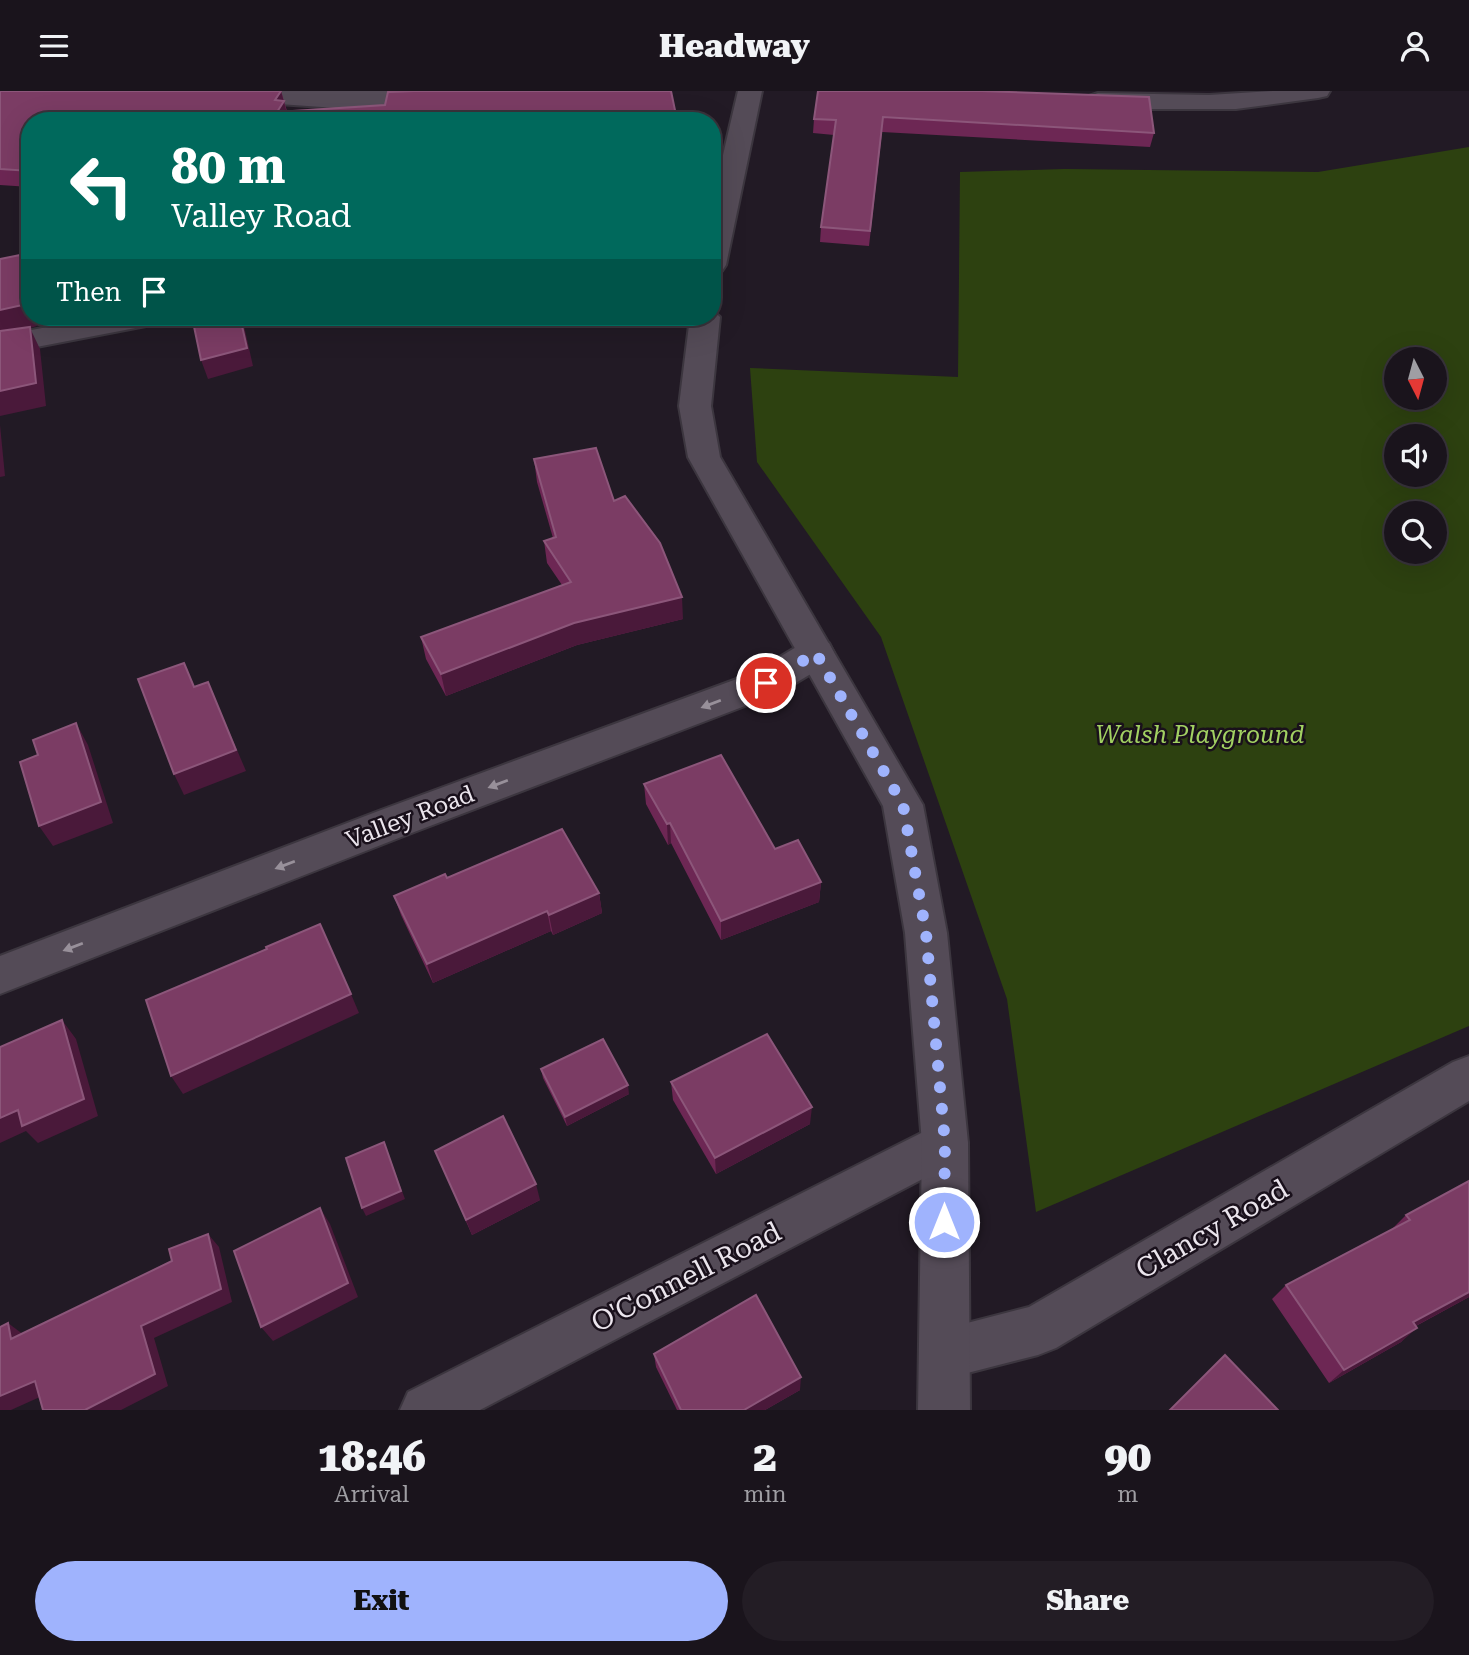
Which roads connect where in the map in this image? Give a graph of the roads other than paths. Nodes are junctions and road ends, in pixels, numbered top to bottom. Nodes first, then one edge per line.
1 (192, 91) edge
2 (750, 91) edge
3 (1318, 91) edge
4 (338, 96) edge
5 (460, 97) edge
6 (1186, 97) edge
7 (1076, 100) edge
8 (721, 223) edge
9 (99, 326) edge
10 (704, 326) edge
11 (0, 345) edge
12 (816, 653) junction
13 (0, 975) edge
14 (1469, 1077) edge
15 (945, 1143) junction
16 (944, 1354) junction
17 (426, 1410) edge
18 (944, 1410) edge

1 - 4 street
2 - 8 street
3 - 6 street
4 - 5 street
6 - 7 street
9 - 11 street
10 - 12 street
12 -> 13 street, Valley Road
12 - 15 street
14 - 16 street, Clancy Road
15 - 16 street
15 - 17 street, O'Connell Road
16 - 18 street

